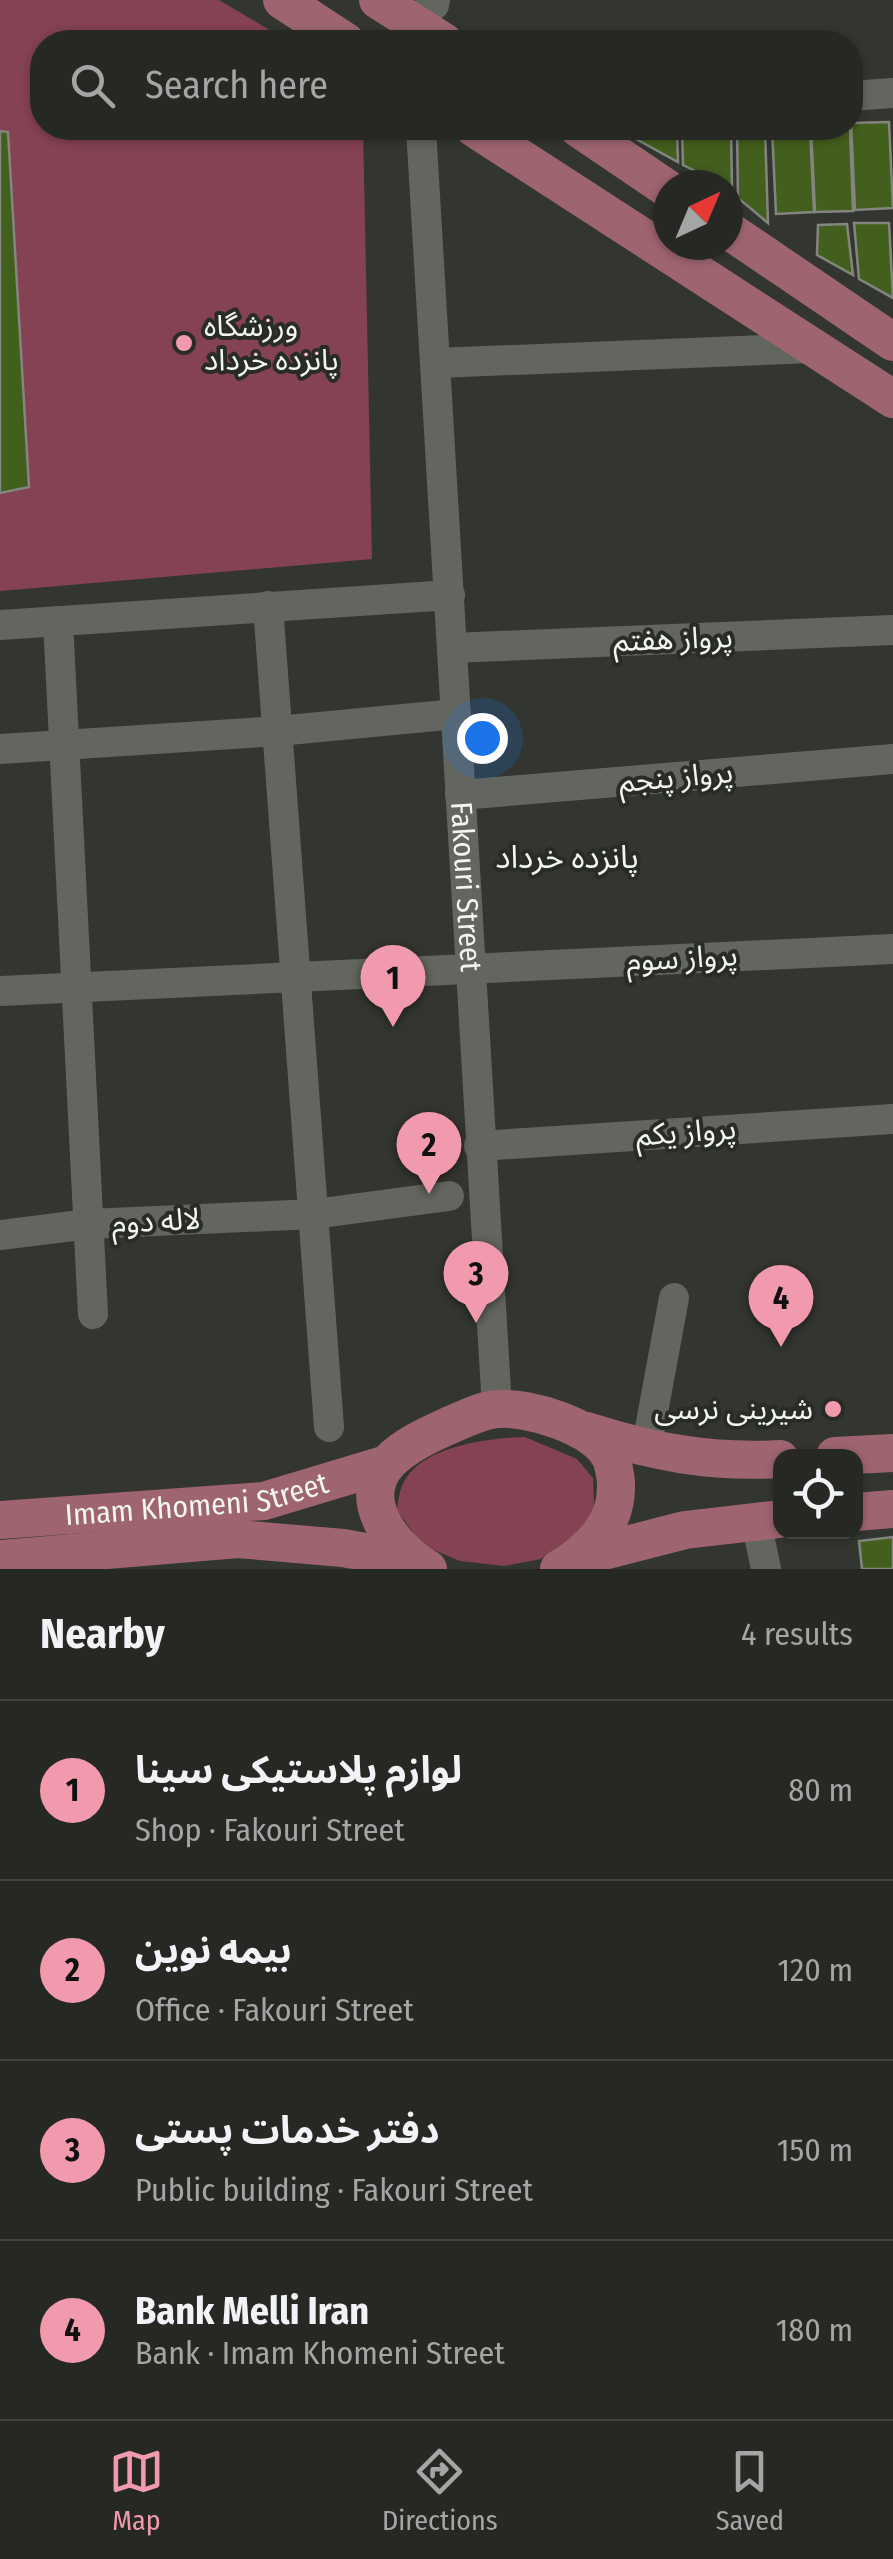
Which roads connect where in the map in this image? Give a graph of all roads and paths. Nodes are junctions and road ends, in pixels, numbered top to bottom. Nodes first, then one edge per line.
1 (282, 0) edge
2 (378, 0) edge
3 (418, 16) edge
4 (328, 30) edge
5 (893, 93) edge
6 (863, 95) edge
7 (422, 140) edge
8 (492, 140) edge
9 (596, 140) edge
10 (653, 179) edge
11 (743, 240) edge
12 (885, 332) edge
13 (813, 348) junction
14 (437, 363) junction
15 (893, 399) edge
16 (450, 595) junction
17 (268, 606) junction
18 (58, 621) junction
19 (0, 625) edge
20 (893, 630) edge
21 (452, 648) junction
22 (456, 714) junction
23 (278, 731) junction
24 (64, 744) junction
25 (0, 749) edge
26 (893, 759) edge
27 (460, 795) junction
28 (893, 949) edge
29 (472, 968) junction
30 (296, 978) junction
31 (76, 987) junction
32 (0, 992) edge
33 (893, 1119) edge
34 (479, 1146) junction
35 (449, 1196) dead end
36 (314, 1214) junction
37 (89, 1224) junction
38 (0, 1235) edge
39 (674, 1298) dead end
40 (93, 1314) dead end
41 (496, 1408) junction
42 (329, 1427) dead end
43 (583, 1430) junction
44 (646, 1450) junction
45 (893, 1453) edge
46 (863, 1455) edge
47 (773, 1459) edge
48 (387, 1464) junction
49 (893, 1509) edge
50 (863, 1511) edge
51 (0, 1520) edge
52 (768, 1520) edge
53 (0, 1560) edge
54 (44, 1562) edge
55 (568, 1563) edge
56 (421, 1565) edge
57 (766, 1569) edge

1 - 4 main road
2 - 3 main road
5 - 6 street
7 - 14 street, Fakouri Street
8 - 13 main road
9 - 10 main road
11 - 12 main road
13 - 14 street
13 - 15 main road
14 - 16 street, Fakouri Street
16 - 17 street
16 - 21 street, Fakouri Street
17 - 18 street
17 - 23 street
18 - 19 street
18 - 24 street
20 - 21 street, پرواز هفتم
21 - 22 street, Fakouri Street
22 - 23 street
22 - 27 street, Fakouri Street
23 - 24 street
23 - 30 street
24 - 25 street
24 - 31 street
26 - 27 street, پرواز پنجم
27 - 29 street, Fakouri Street
28 - 29 street, پرواز سوم
29 - 30 street, پرواز سوم
29 - 34 street, Fakouri Street
30 - 31 street, پرواز سوم
30 - 36 street
31 - 32 street, پرواز سوم
31 - 37 street
33 - 34 street, پرواز یکم
34 - 41 street, Fakouri Street
35 - 36 street, لاله دوم
36 - 37 street, لاله دوم
36 - 42 street
37 - 38 street, لاله دوم
37 - 40 street
39 - 44 street
41 - 43 main road
41 - 48 main road, Imam Khomeni Street
43 - 44 main road
43 - 55 main road
44 - 47 main road
45 - 46 main road
48 - 51 main road, Imam Khomeni Street
48 - 56 main road
49 - 50 main road
52 - 55 main road
52 - 57 street
53 - 54 main road, Imam Khomeni Street
54 - 56 main road, Imam Khomeni Street

